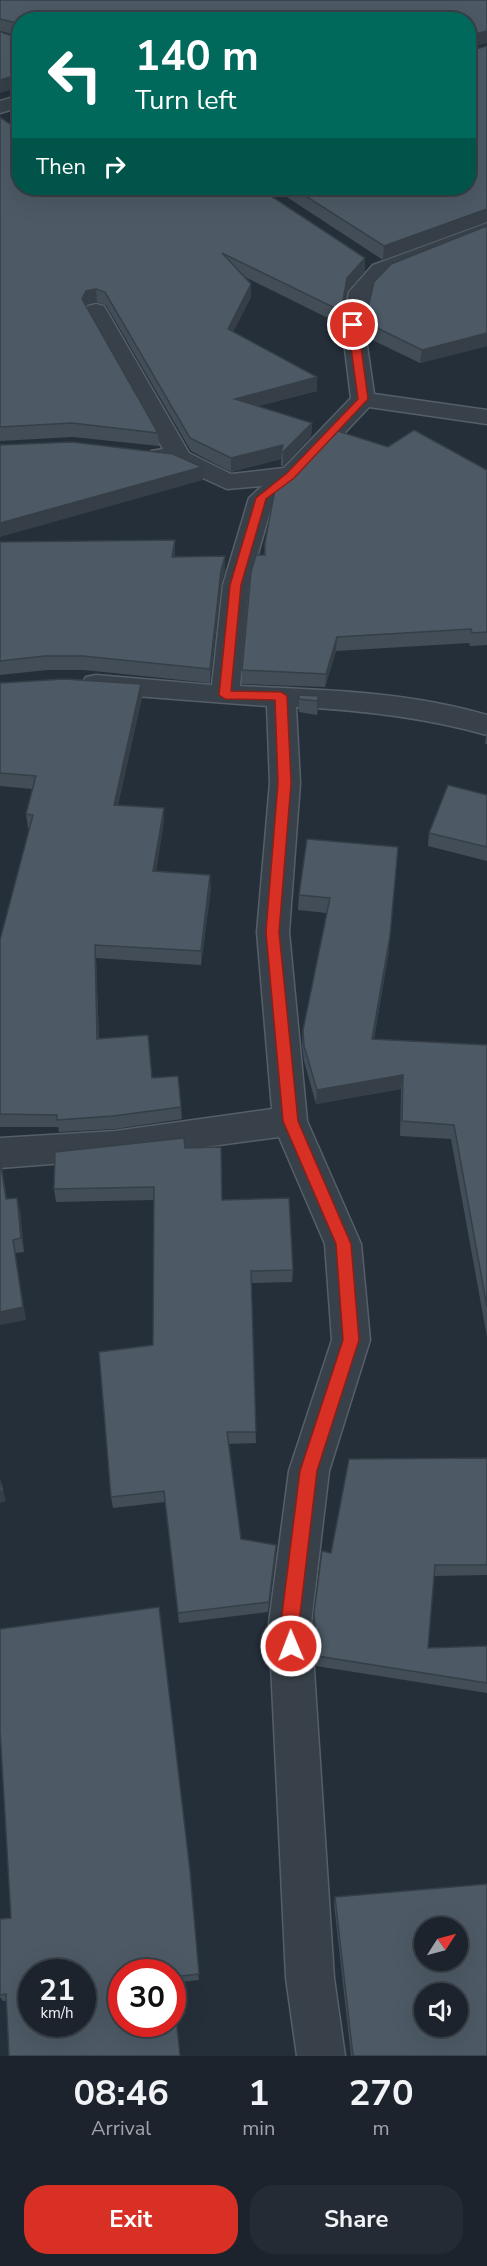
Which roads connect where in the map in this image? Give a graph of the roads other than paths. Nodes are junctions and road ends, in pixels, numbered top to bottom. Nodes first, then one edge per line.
1 (487, 229) edge
2 (362, 257) edge
3 (381, 270) junction
4 (96, 311) dead end
5 (363, 399) junction
6 (487, 417) edge
7 (133, 453) edge
8 (180, 458) junction
9 (291, 476) junction
10 (227, 482) junction
11 (261, 498) junction
12 (76, 682) edge
13 (225, 695) junction
14 (281, 696) junction
15 (487, 725) edge
16 (290, 1121) junction
17 (0, 1153) edge
18 (321, 2056) edge

1 - 3 street
2 - 3 street
3 - 5 street
4 - 8 street
5 - 6 street
5 - 9 street
7 - 8 street
8 - 10 street
9 - 10 street
9 - 11 street
10 - 11 street
11 - 13 street
12 - 13 street
13 - 14 street
14 - 15 street
14 - 16 street
16 - 17 street
16 - 18 street

